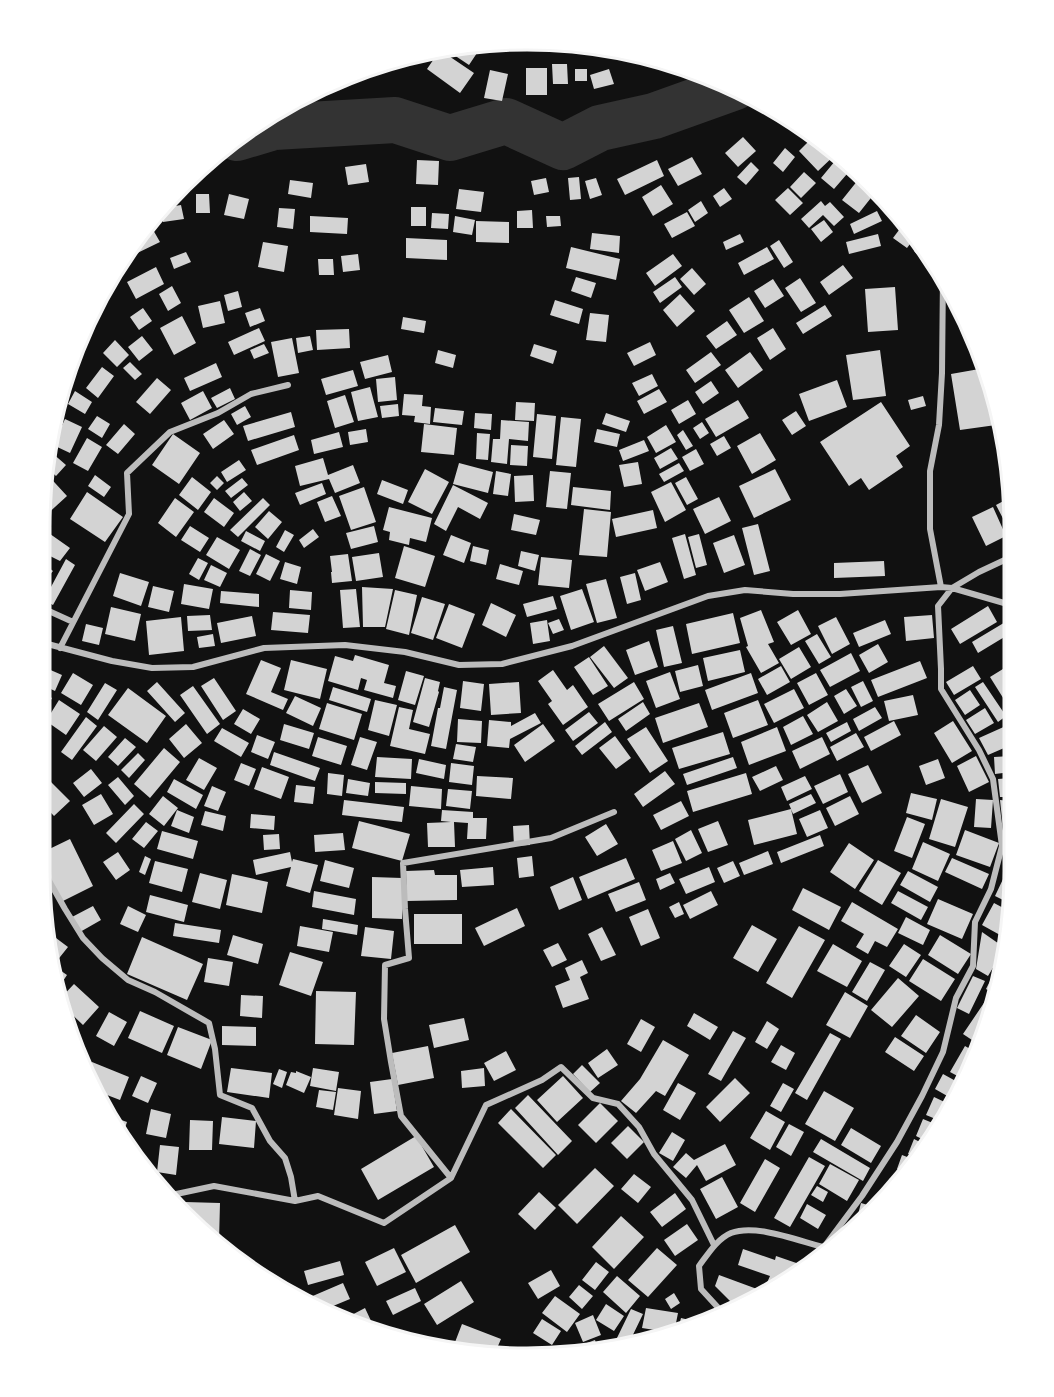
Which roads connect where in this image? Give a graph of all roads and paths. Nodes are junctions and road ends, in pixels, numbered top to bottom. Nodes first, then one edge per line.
1 (943, 292) edge
2 (288, 385) dead end
3 (1004, 560) edge
4 (941, 587) junction
5 (952, 588) junction
6 (1004, 603) edge
7 (50, 611) edge
8 (74, 622) junction
9 (50, 645) edge
10 (60, 648) junction
11 (614, 812) dead end
12 (50, 883) edge
13 (451, 1178) junction
14 (176, 1194) edge
15 (295, 1200) junction
16 (837, 1233) edge
17 (714, 1245) junction
18 (821, 1246) edge
19 (718, 1307) edge

1 - 4 street
2 - 8 street
3 - 5 street
4 - 5 street
4 - 10 street
5 - 6 street
5 - 16 street
7 - 8 street
8 - 10 street
9 - 10 street
11 - 13 street
12 - 15 street
13 - 15 street
13 - 17 street
14 - 15 street
17 - 18 street
17 - 19 street

